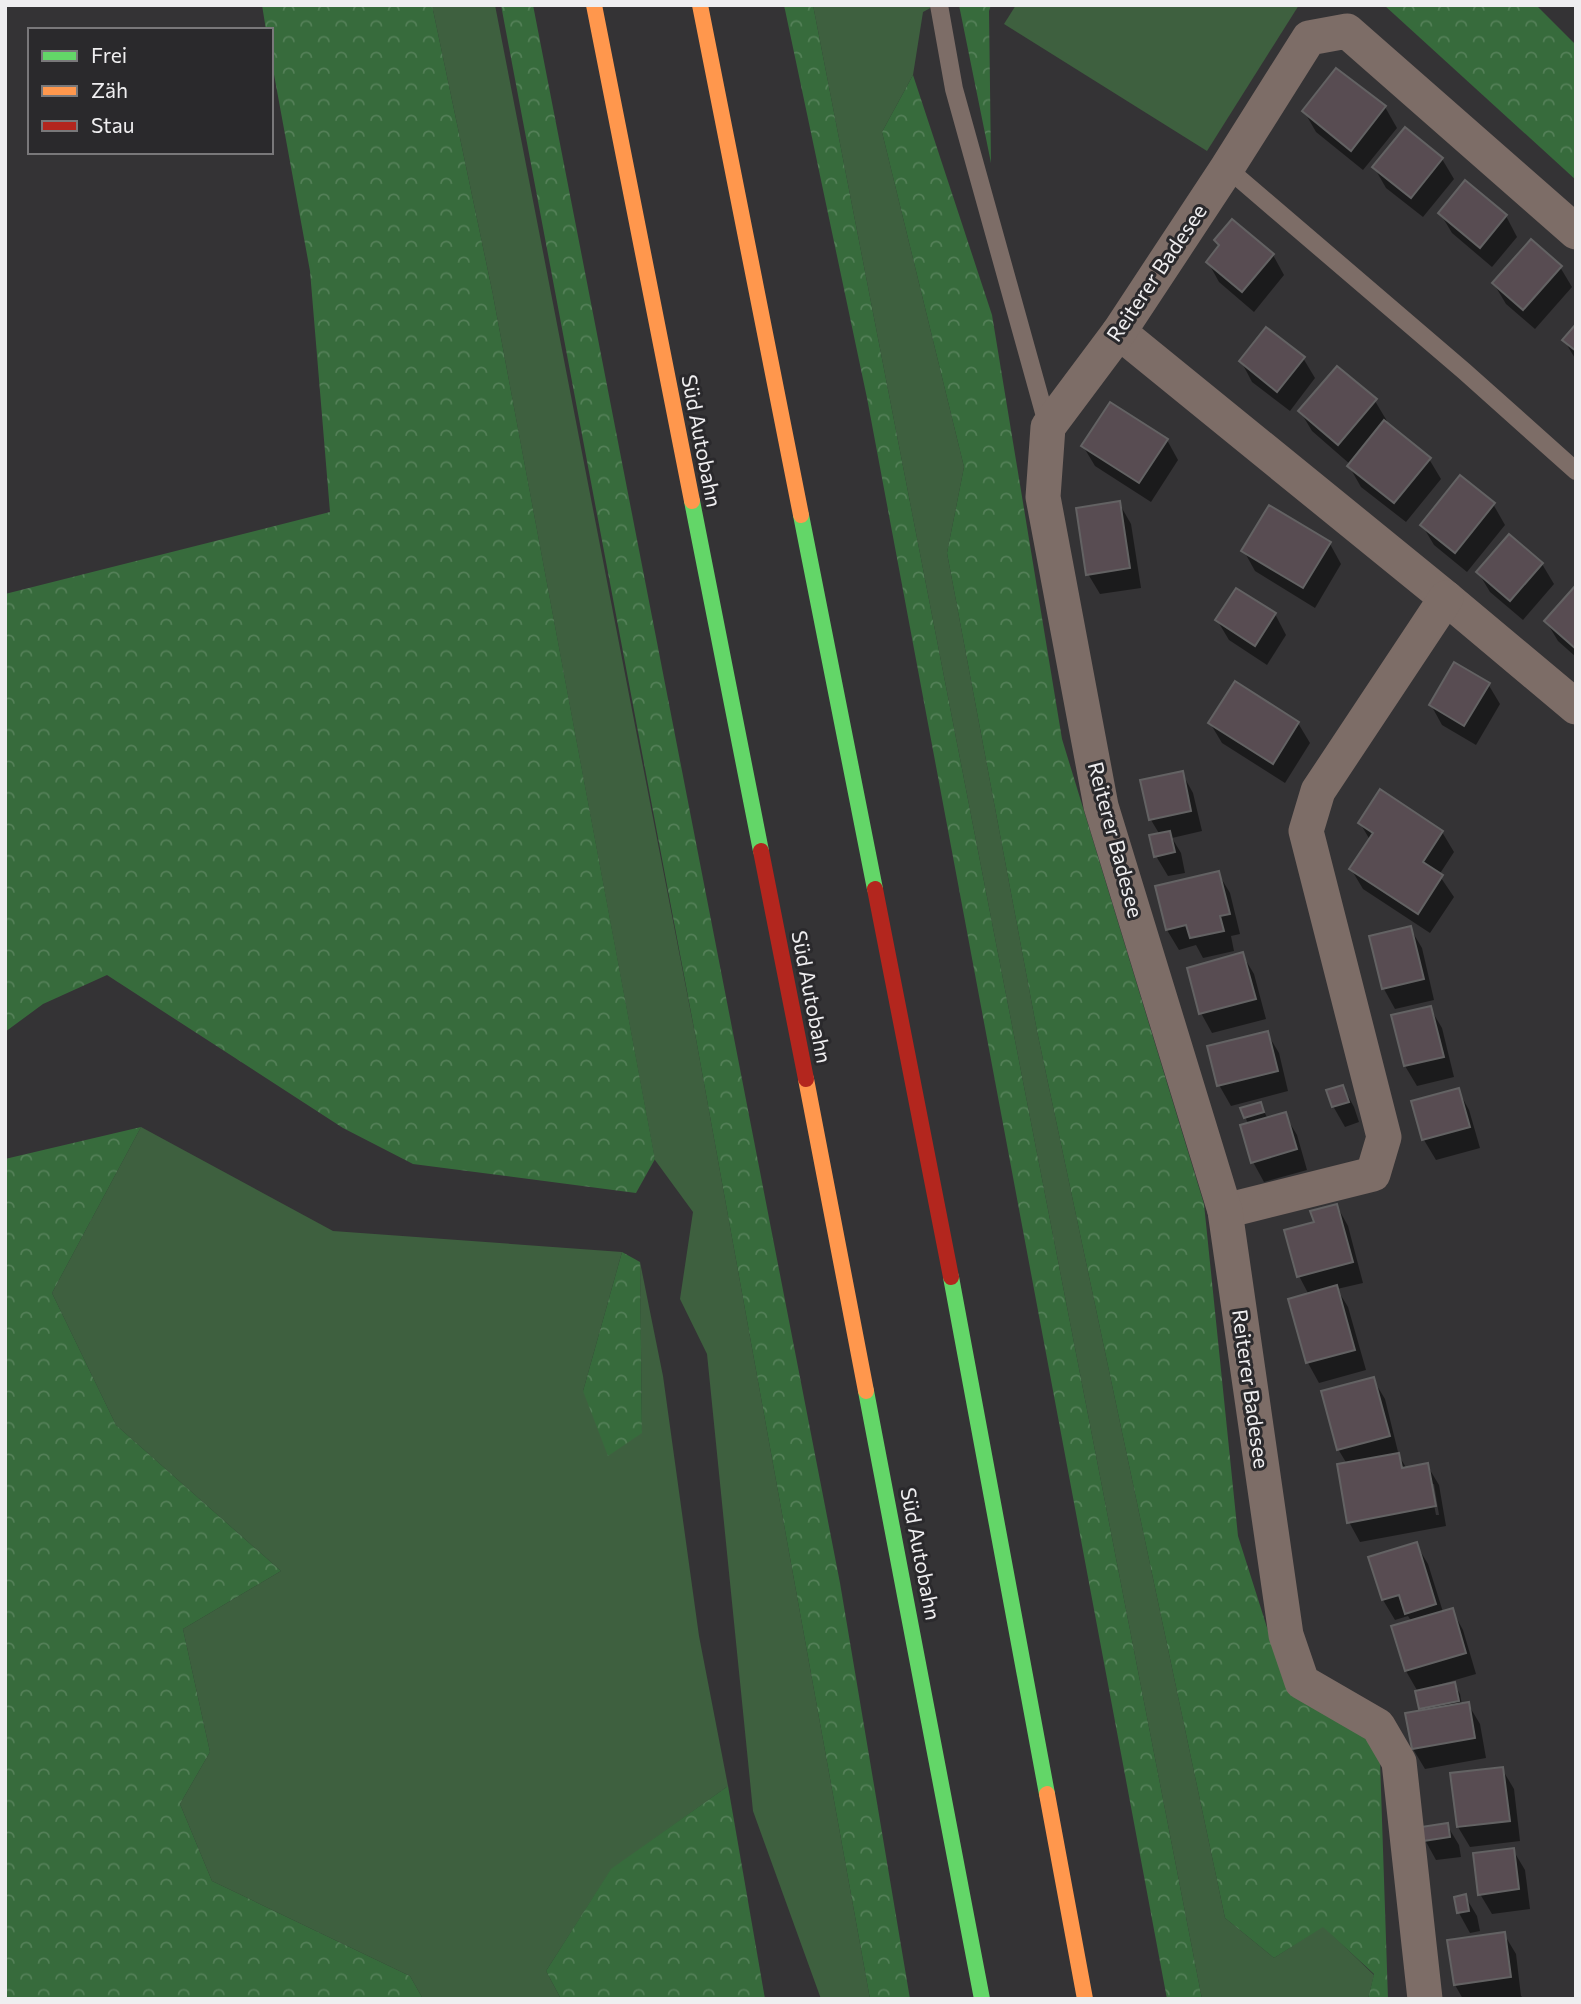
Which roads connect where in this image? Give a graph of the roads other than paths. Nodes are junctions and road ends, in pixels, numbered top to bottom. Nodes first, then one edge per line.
1 (594, 5) edge
2 (700, 5) edge
3 (939, 5) edge
4 (1227, 168) junction
5 (1576, 232) edge
6 (1119, 332) junction
7 (1048, 427) junction
8 (1576, 471) edge
9 (1446, 598) junction
10 (1576, 707) edge
11 (1224, 1211) junction
12 (982, 1999) edge
13 (1085, 1999) edge
14 (1425, 1999) edge

1 - 12 highway, Süd Autobahn
2 - 13 highway
3 - 7 lane
4 - 5 street, Reiterer Badesee
4 - 6 street, Reiterer Badesee
4 - 8 lane
6 - 7 street, Reiterer Badesee
6 - 9 street
7 - 11 street, Reiterer Badesee
9 - 10 street
9 - 11 street
11 - 14 street, Reiterer Badesee

